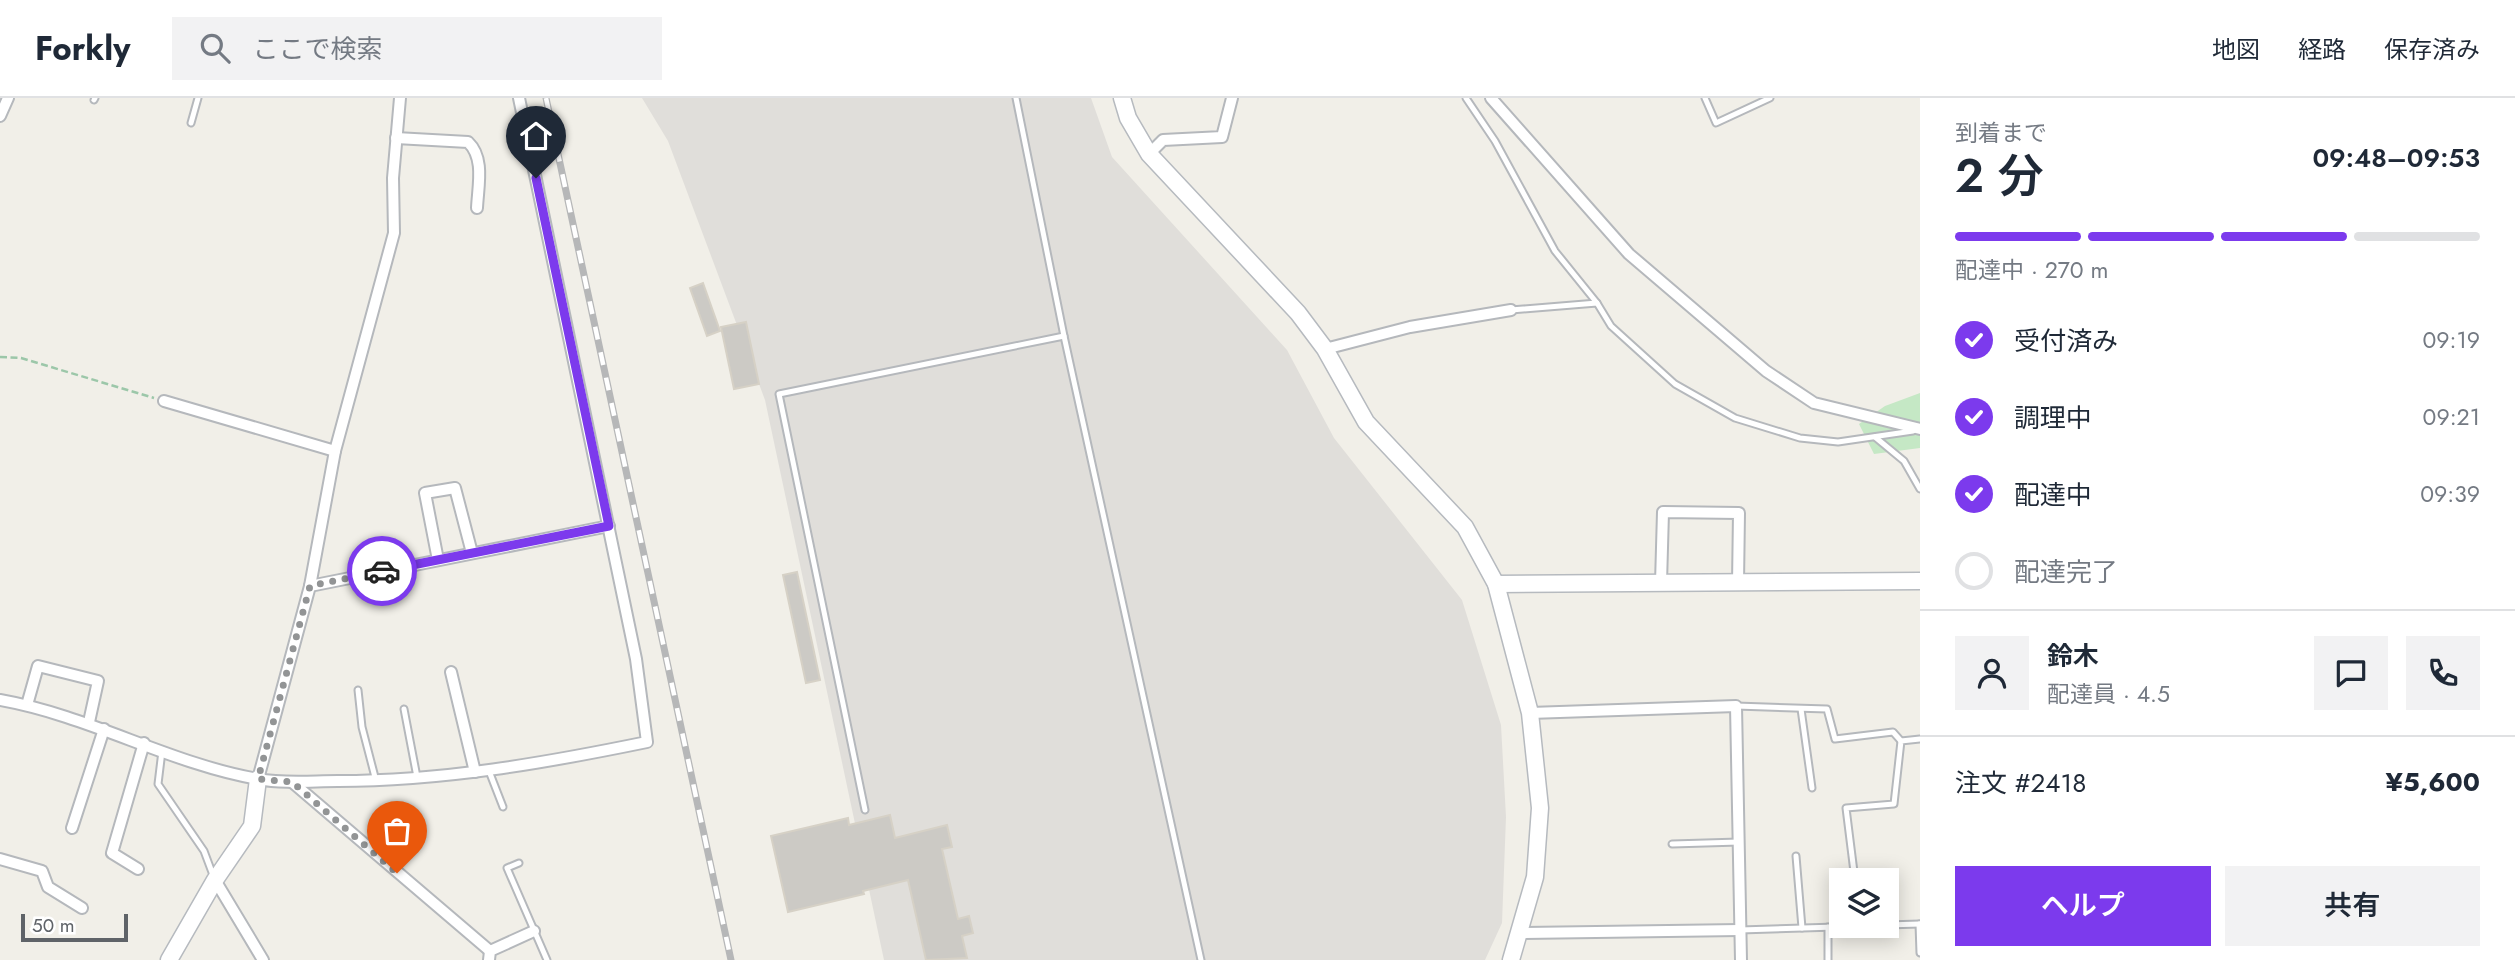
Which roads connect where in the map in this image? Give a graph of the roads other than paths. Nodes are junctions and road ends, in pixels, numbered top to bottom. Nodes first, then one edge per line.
1 (8, 98) edge
2 (198, 98) edge
3 (400, 98) edge
4 (519, 98) edge
5 (1016, 98) edge
6 (1122, 98) edge
7 (1232, 98) edge
8 (1466, 98) edge
9 (1491, 98) edge
10 (1705, 98) edge
11 (1770, 98) edge
12 (0, 117) edge
13 (191, 123) dead end
14 (396, 138) junction
15 (1149, 154) junction
16 (477, 208) dead end
17 (1597, 303) junction
18 (1511, 310) joint
19 (1064, 336) junction
20 (1325, 349) junction
21 (164, 401) road end
22 (1920, 430) edge
23 (1875, 437) junction
24 (335, 451) junction
25 (1920, 489) edge
26 (609, 526) junction
27 (471, 553) junction
28 (438, 560) junction
29 (1920, 581) edge
30 (1661, 583) junction
31 (1738, 583) junction
32 (1496, 584) junction
33 (310, 586) junction
34 (451, 672) dead end
35 (358, 690) dead end
36 (0, 699) edge
37 (27, 705) junction
38 (1736, 706) junction
39 (404, 709) dead end
40 (1801, 709) junction
41 (1530, 713) junction
42 (89, 722) junction
43 (104, 729) junction
44 (1920, 739) edge
45 (1901, 741) junction
46 (144, 743) junction
47 (162, 751) junction
48 (489, 771) junction
49 (475, 772) junction
50 (417, 777) junction
51 (258, 779) junction
52 (376, 781) junction
53 (292, 782) junction
54 (1812, 788) dead end
55 (503, 807) dead end
56 (865, 810) dead end
57 (72, 828) dead end
58 (1740, 842) junction
59 (1672, 844) dead end
60 (1796, 856) dead end
61 (0, 859) edge
62 (519, 863) dead end
63 (1854, 868) edge
64 (138, 869) dead end
65 (215, 880) junction
66 (82, 908) dead end
67 (1919, 924) edge
68 (1899, 925) edge
69 (1828, 927) joint
70 (1802, 928) junction
71 (1740, 930) junction
72 (534, 931) junction
73 (1520, 933) junction
74 (1920, 953) edge
75 (490, 956) edge
76 (169, 960) edge
77 (263, 960) edge
78 (547, 960) edge
79 (1201, 960) edge
80 (1511, 960) edge
81 (1741, 960) edge
82 (1828, 960) edge

1 - 12 street
2 - 13 lane
3 - 14 street
4 - 26 street
5 - 19 lane
6 - 15 street
7 - 15 street
8 - 17 lane
9 - 22 street
10 - 11 lane
14 - 16 street
14 - 24 street
15 - 20 street
17 - 18 lane
17 - 23 lane
18 - 20 street
19 - 56 lane
19 - 79 lane
20 - 32 street
21 - 24 street
22 - 23 lane
23 - 25 lane
24 - 33 street
26 - 27 street
26 - 48 street
27 - 28 street
27 - 28 street
28 - 33 street
29 - 31 street
30 - 31 street
30 - 31 street
30 - 32 street
32 - 41 street
33 - 51 street
34 - 49 street
35 - 52 lane
36 - 37 street
37 - 42 street
37 - 42 street
38 - 40 lane
38 - 41 street
38 - 58 street
39 - 50 lane
40 - 45 lane
40 - 54 lane
41 - 73 street
42 - 43 street
43 - 46 street
43 - 57 street
44 - 45 lane
45 - 63 lane
46 - 47 street
46 - 64 street
47 - 51 street
47 - 65 lane
48 - 49 street
48 - 55 lane
49 - 50 street
50 - 52 street
51 - 53 street
51 - 65 street
52 - 53 street
53 - 75 street
58 - 59 lane
58 - 71 street
60 - 70 lane
61 - 66 street
62 - 72 lane
65 - 76 street
65 - 77 street
67 - 68 lane
67 - 74 lane
69 - 70 lane
69 - 82 lane
70 - 71 lane
71 - 73 street
71 - 81 street
72 - 75 street
72 - 78 lane
73 - 80 street

